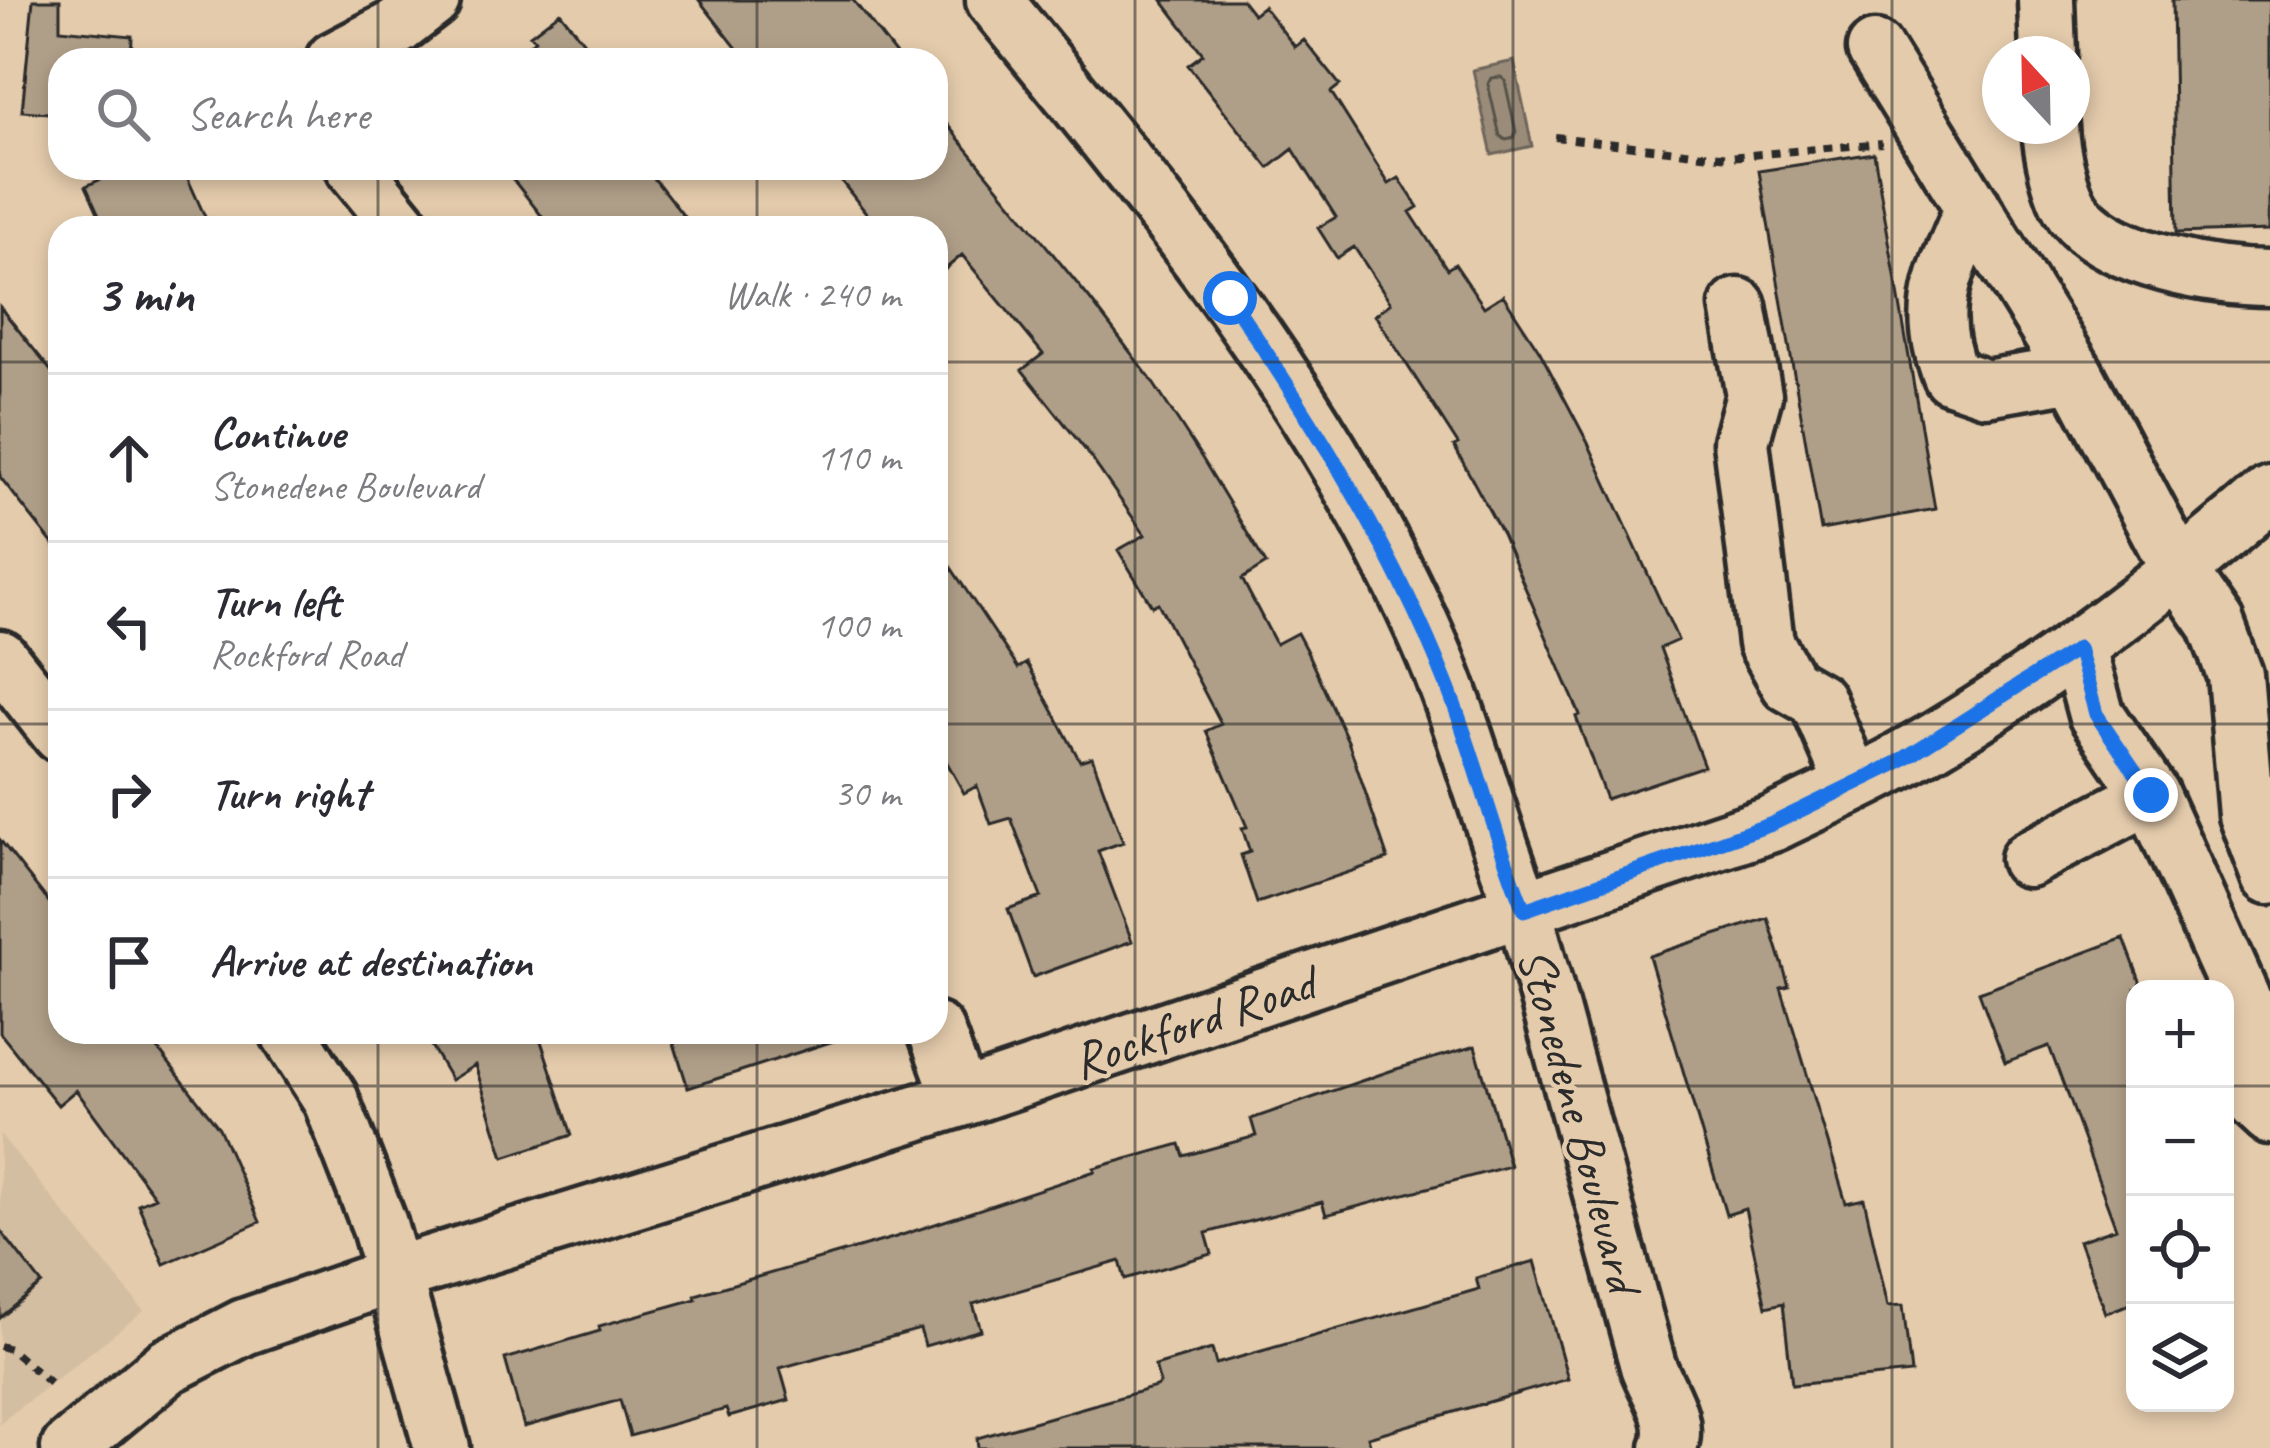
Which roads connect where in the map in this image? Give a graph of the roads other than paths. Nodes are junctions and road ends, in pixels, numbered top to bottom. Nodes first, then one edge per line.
1 (432, 0) edge
2 (994, 0) edge
3 (2046, 0) edge
4 (2047, 36) edge
5 (357, 48) edge
6 (1875, 49) dead end
7 (2051, 144) edge
8 (364, 180) edge
9 (1973, 207) junction
10 (394, 216) edge
11 (2270, 278) edge
12 (1738, 306) dead end
13 (2075, 374) junction
14 (2270, 493) edge
15 (2180, 572) junction
16 (2216, 624) junction
17 (2270, 647) edge
18 (2078, 648) junction
19 (0, 658) edge
20 (48, 719) edge
21 (1852, 784) junction
22 (2151, 795) junction
23 (2028, 859) dead end
24 (2270, 876) edge
25 (1524, 910) junction
26 (2264, 1036) edge
27 (296, 1044) edge
28 (941, 1044) edge
29 (961, 1099) junction
30 (2270, 1116) edge
31 (394, 1275) junction
32 (69, 1448) edge
33 (442, 1448) edge
34 (1669, 1448) edge

1 - 5 street
2 - 25 street, Stonedene Boulevard
3 - 4 street
6 - 9 street
7 - 11 street
8 - 10 street
9 - 13 street
9 - 13 street
12 - 21 street
13 - 15 street
14 - 15 street, Rockford Road
15 - 16 street
15 - 18 street, Rockford Road
16 - 17 street
16 - 24 street
18 - 21 street, Rockford Road
18 - 22 street
19 - 20 street
21 - 25 street, Rockford Road
22 - 23 street
22 - 26 street
25 - 29 street, Rockford Road
25 - 34 street, Stonedene Boulevard
26 - 30 street
27 - 31 street
28 - 29 street
29 - 31 street, Rockford Road
31 - 32 street, Rockford Road
31 - 33 street

